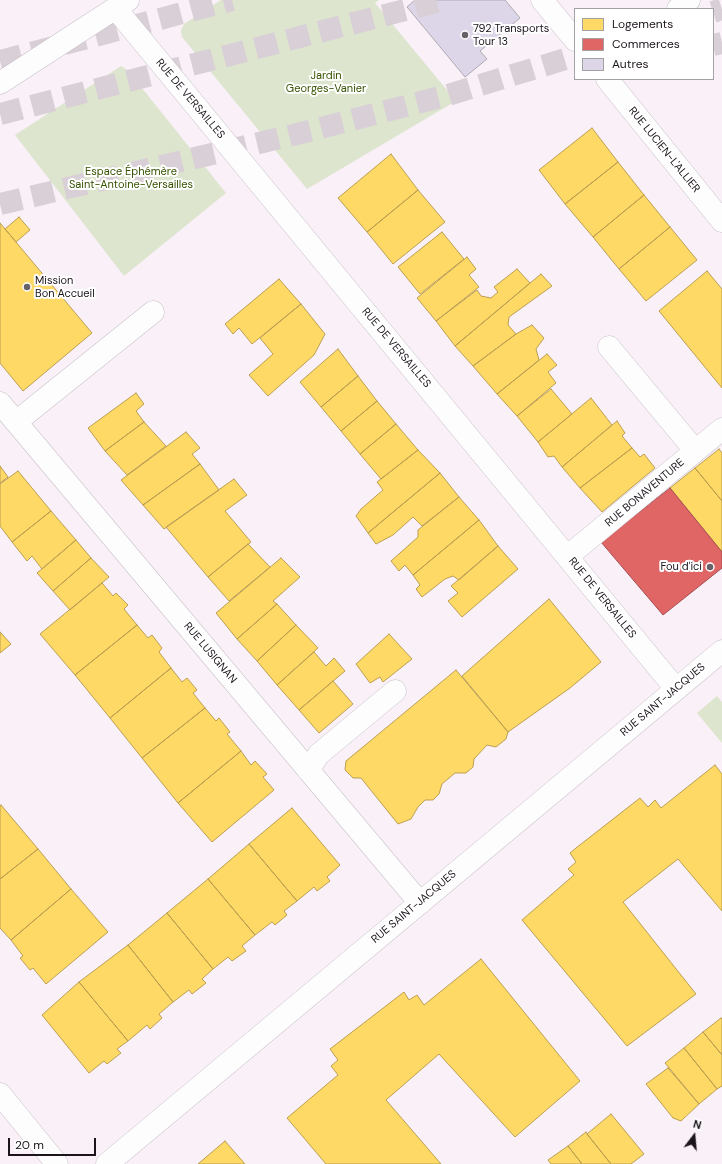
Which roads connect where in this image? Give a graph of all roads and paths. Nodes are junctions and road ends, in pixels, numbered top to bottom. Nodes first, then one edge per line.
1 (542, 0) edge
2 (689, 0) edge
3 (122, 4) edge
4 (679, 8) edge
5 (574, 39) edge
6 (608, 80) edge
7 (0, 83) edge
8 (722, 220) edge
9 (153, 312) dead end
10 (609, 347) dead end
11 (0, 403) edge
12 (16, 422) junction
13 (722, 429) edge
14 (688, 442) dead end
15 (568, 556) junction
16 (722, 650) edge
17 (676, 689) junction
18 (396, 692) dead end
19 (308, 770) junction
20 (420, 903) junction
21 (0, 1094) edge
22 (57, 1164) edge
23 (107, 1164) edge

1 - 5 street
2 - 4 street
3 - 7 street
3 - 15 street, RUE DE VERSAILLES
6 - 8 street, RUE LUCIEN-L'ALLIER
9 - 12 street
10 - 14 street
11 - 12 street, RUE LUSIGNAN
12 - 19 street, RUE LUSIGNAN
13 - 15 street, RUE BONAVENTURE
15 - 17 street, RUE DE VERSAILLES
16 - 17 street, RUE SAINT-JACQUES
17 - 20 street, RUE SAINT-JACQUES
18 - 19 street
19 - 20 street, RUE LUSIGNAN
20 - 23 street, RUE SAINT-JACQUES
21 - 22 street

